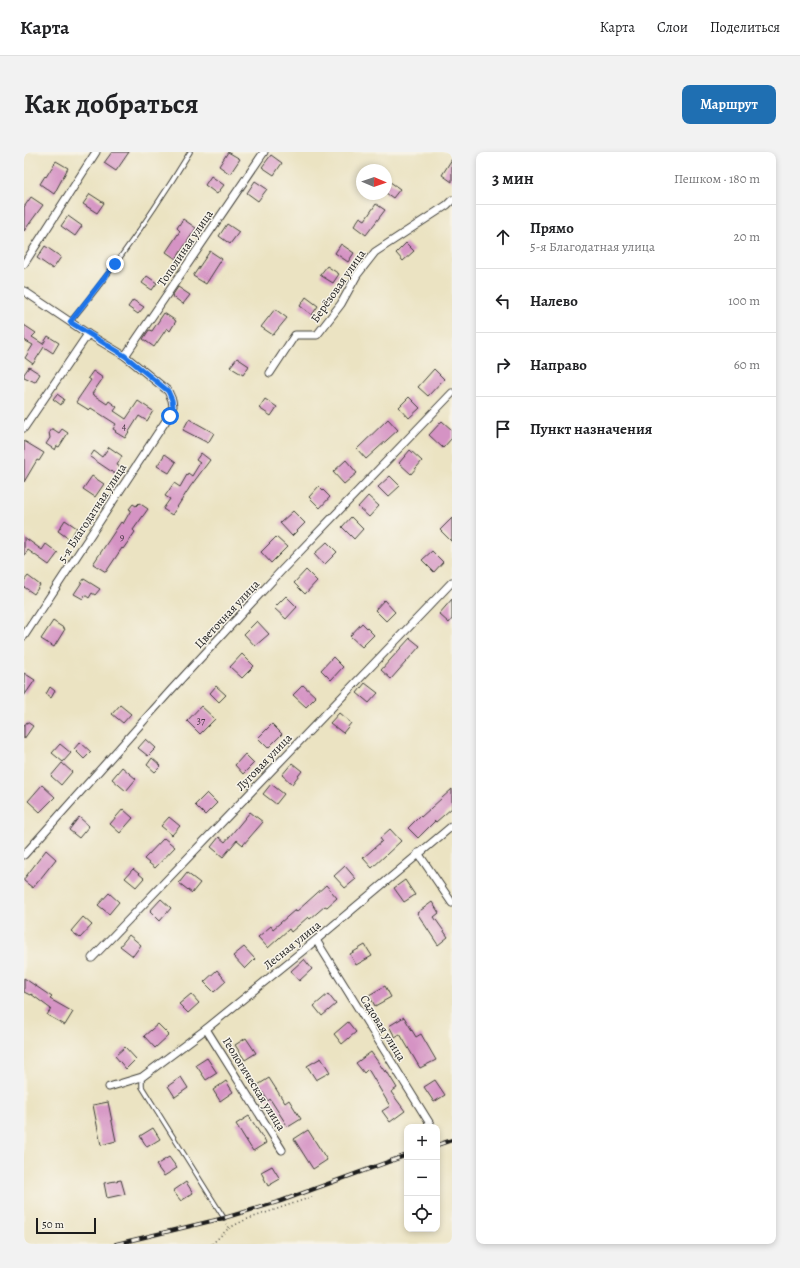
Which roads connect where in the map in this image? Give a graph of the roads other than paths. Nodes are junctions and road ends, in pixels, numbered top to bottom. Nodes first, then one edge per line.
1 (96, 152) edge
2 (190, 152) edge
3 (264, 152) edge
4 (452, 200) edge
5 (24, 264) edge
6 (24, 291) edge
7 (70, 322) junction
8 (88, 334) junction
9 (125, 356) junction
10 (270, 373) dead end
11 (452, 393) edge
12 (24, 428) edge
13 (452, 582) edge
14 (24, 636) edge
15 (452, 826) edge
16 (418, 853) junction
17 (24, 855) edge
18 (452, 903) edge
19 (316, 940) junction
20 (92, 958) dead end
21 (206, 1029) junction
22 (142, 1077) junction
23 (109, 1087) dead end
24 (430, 1124) edge
25 (282, 1150) dead end
26 (224, 1218) road end

1 - 5 street
2 - 7 lane
3 - 9 street, Тополиная улица
4 - 10 street, Берёзовая улица
6 - 7 street
7 - 8 street
8 - 9 street
8 - 12 street
9 - 14 street, 5-я Благодатная улица
11 - 17 street, Цветочная улица
13 - 20 street, Луговая улица
15 - 16 street, Лесная улица
16 - 18 street
16 - 19 street, Лесная улица
19 - 21 street, Лесная улица
19 - 24 street, Садовая улица
21 - 22 street, Лесная улица
21 - 25 street, Геологическая улица
22 - 23 street
22 - 26 lane

